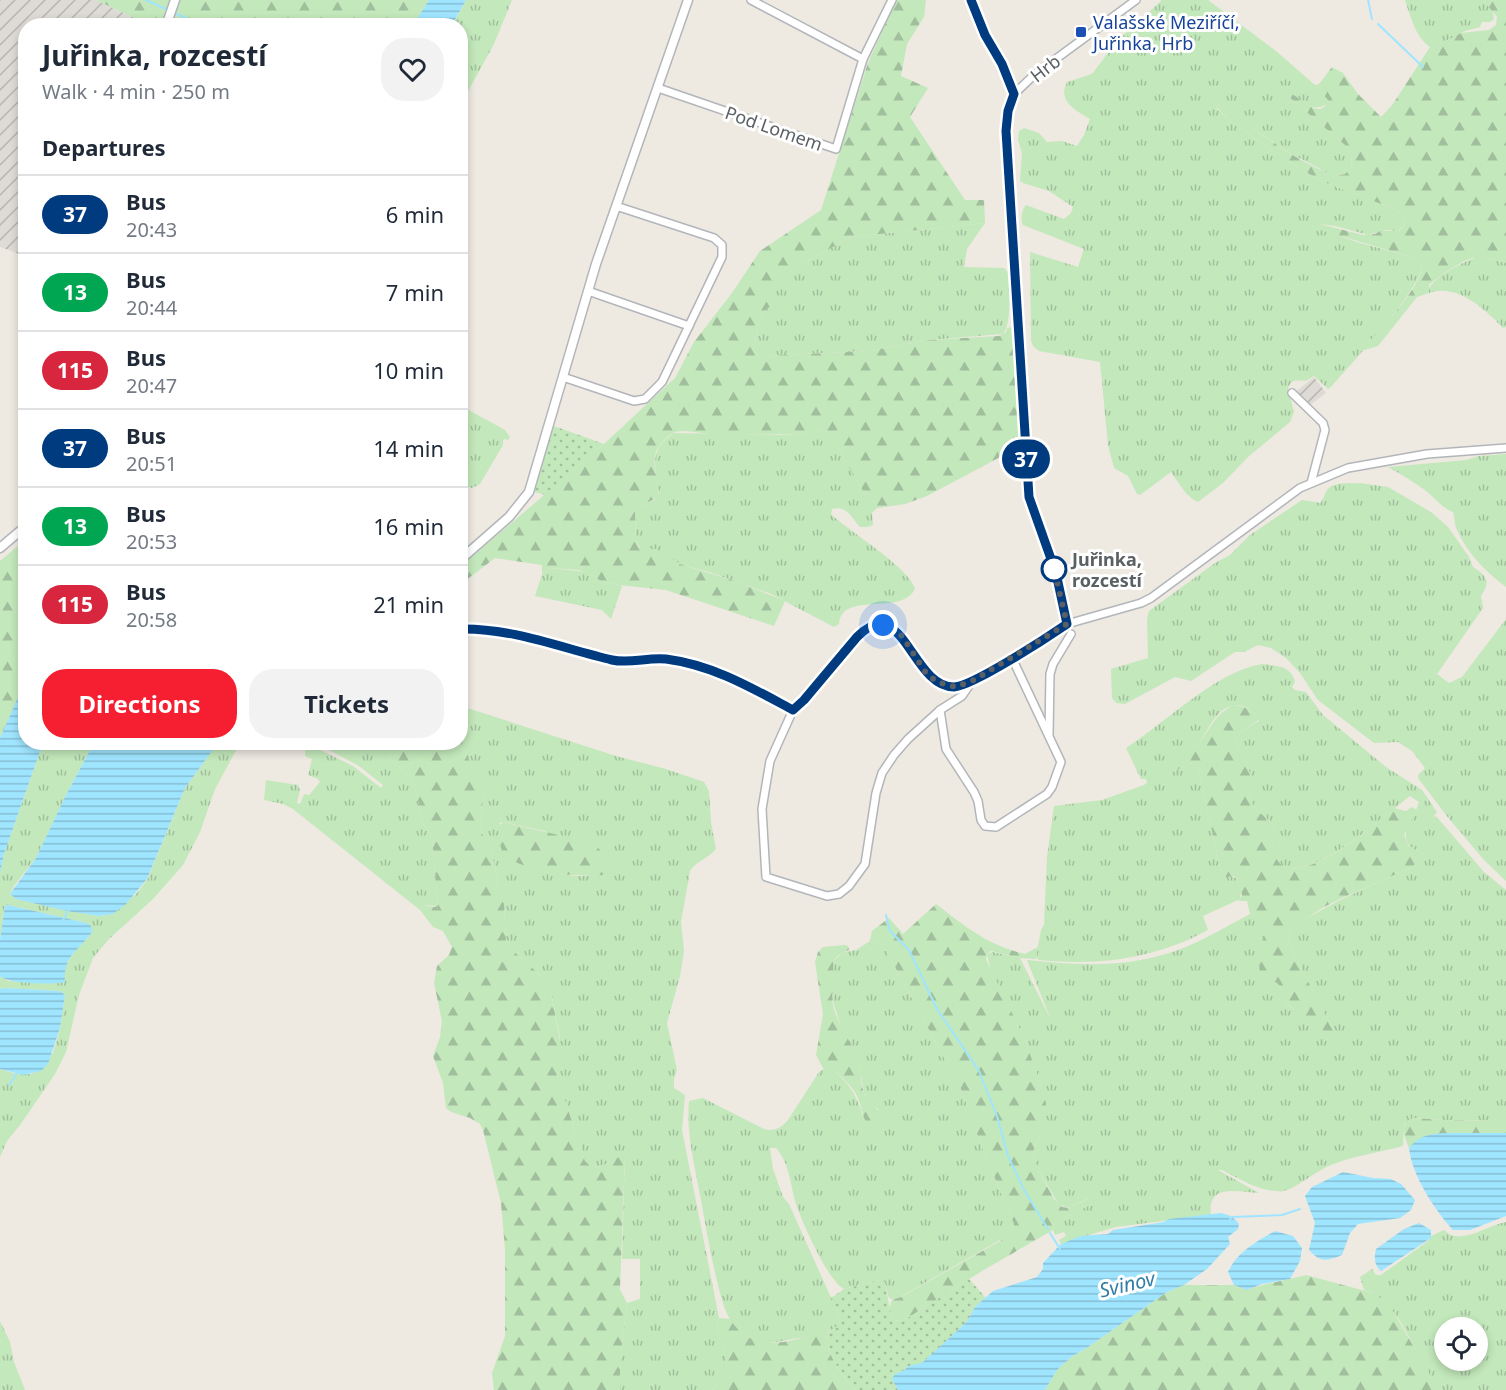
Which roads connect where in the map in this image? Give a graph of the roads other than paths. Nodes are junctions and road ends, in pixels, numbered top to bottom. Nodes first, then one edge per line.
1 (688, 0) edge
2 (751, 0) edge
3 (892, 0) edge
4 (971, 0) edge
5 (1136, 0) edge
6 (173, 3) edge
7 (168, 18) edge
8 (863, 59) junction
9 (658, 88) junction
10 (1014, 94) junction
11 (616, 206) junction
12 (588, 291) junction
13 (688, 326) junction
14 (563, 377) junction
15 (1292, 393) dead end
16 (1506, 448) edge
17 (1311, 483) junction
18 (18, 533) edge
19 (0, 548) edge
20 (468, 553) edge
21 (1067, 624) junction
22 (468, 630) edge
23 (1071, 634) dead end
24 (1012, 658) junction
25 (974, 680) junction
26 (793, 710) junction
27 (940, 710) junction
28 (1049, 735) junction

1 - 9 street
2 - 8 street
3 - 8 street, Pod Lomem
4 - 10 street
5 - 10 street, Hrb
6 - 7 street
8 - 9 street, Pod Lomem
9 - 11 street
10 - 21 street
11 - 12 street
11 - 13 street
12 - 13 street
12 - 14 street
13 - 14 street
14 - 20 street
15 - 17 street
16 - 17 street
17 - 21 street
18 - 19 street
21 - 24 street
22 - 26 street
23 - 28 street
24 - 25 street
24 - 28 street
25 - 26 street
25 - 27 street
26 - 27 street
27 - 28 street

